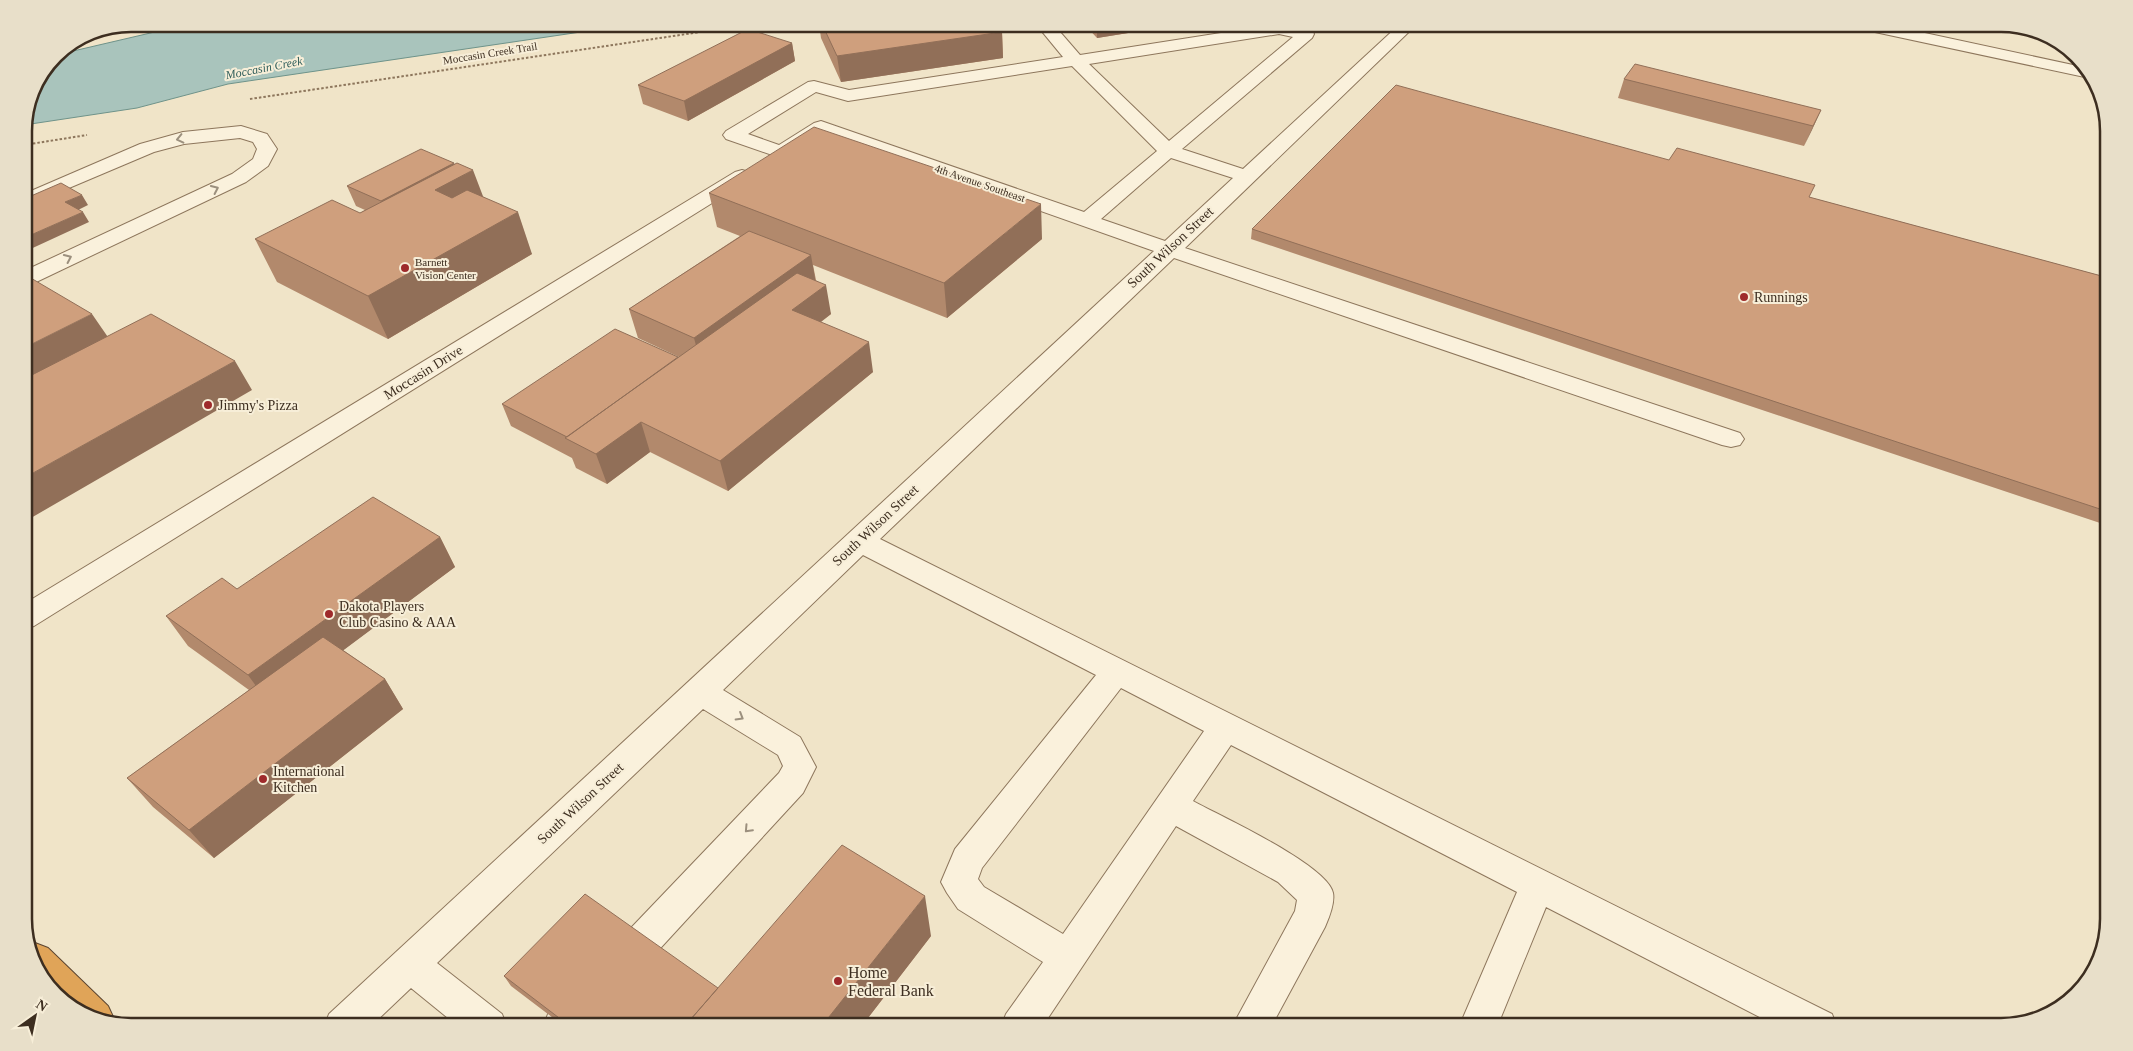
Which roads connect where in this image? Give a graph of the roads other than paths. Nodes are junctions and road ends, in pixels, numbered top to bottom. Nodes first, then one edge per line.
1 (1257, 32) edge
2 (1297, 32) edge
3 (1400, 32) edge
4 (1898, 32) edge
5 (1051, 33) edge
6 (1076, 60) junction
7 (2080, 71) edge
8 (821, 127) joint
9 (1168, 151) junction
10 (781, 152) junction
11 (1246, 176) junction
12 (33, 197) edge
13 (1086, 221) junction
14 (1168, 249) junction
15 (33, 275) edge
16 (1731, 439) dead end
17 (859, 541) junction
18 (33, 612) edge
19 (1117, 671) junction
20 (699, 691) junction
21 (1225, 727) junction
22 (1171, 806) junction
23 (1538, 885) junction
24 (642, 942) edge
25 (1068, 957) junction
26 (410, 964) junction
27 (48, 972) edge
28 (80, 1004) edge
29 (353, 1018) edge
30 (477, 1018) edge
31 (1026, 1018) edge
32 (1256, 1018) edge
33 (1482, 1018) edge
34 (1796, 1018) edge

1 - 6 street
2 - 9 street
3 - 11 street, South Wilson Street
4 - 7 street
5 - 6 street
6 - 9 street
6 - 10 street
8 - 10 street, Moccasin Drive
8 - 13 street, 4th Avenue Southeast
9 - 11 street
9 - 13 street
10 - 18 street, Moccasin Drive
11 - 14 street, South Wilson Street
15 -> 12 street
13 - 14 street, 4th Avenue Southeast
14 - 16 street, 4th Avenue Southeast
14 - 17 street, South Wilson Street
17 - 19 street
17 - 20 street, South Wilson Street
19 - 21 street
19 - 25 street
20 -> 24 street
20 - 26 street, South Wilson Street
21 - 22 street
21 - 23 street
22 - 25 street
22 - 32 street
23 - 33 street
23 - 34 street
25 - 31 street
26 - 29 street, South Wilson Street
26 - 30 street
27 - 28 highway

